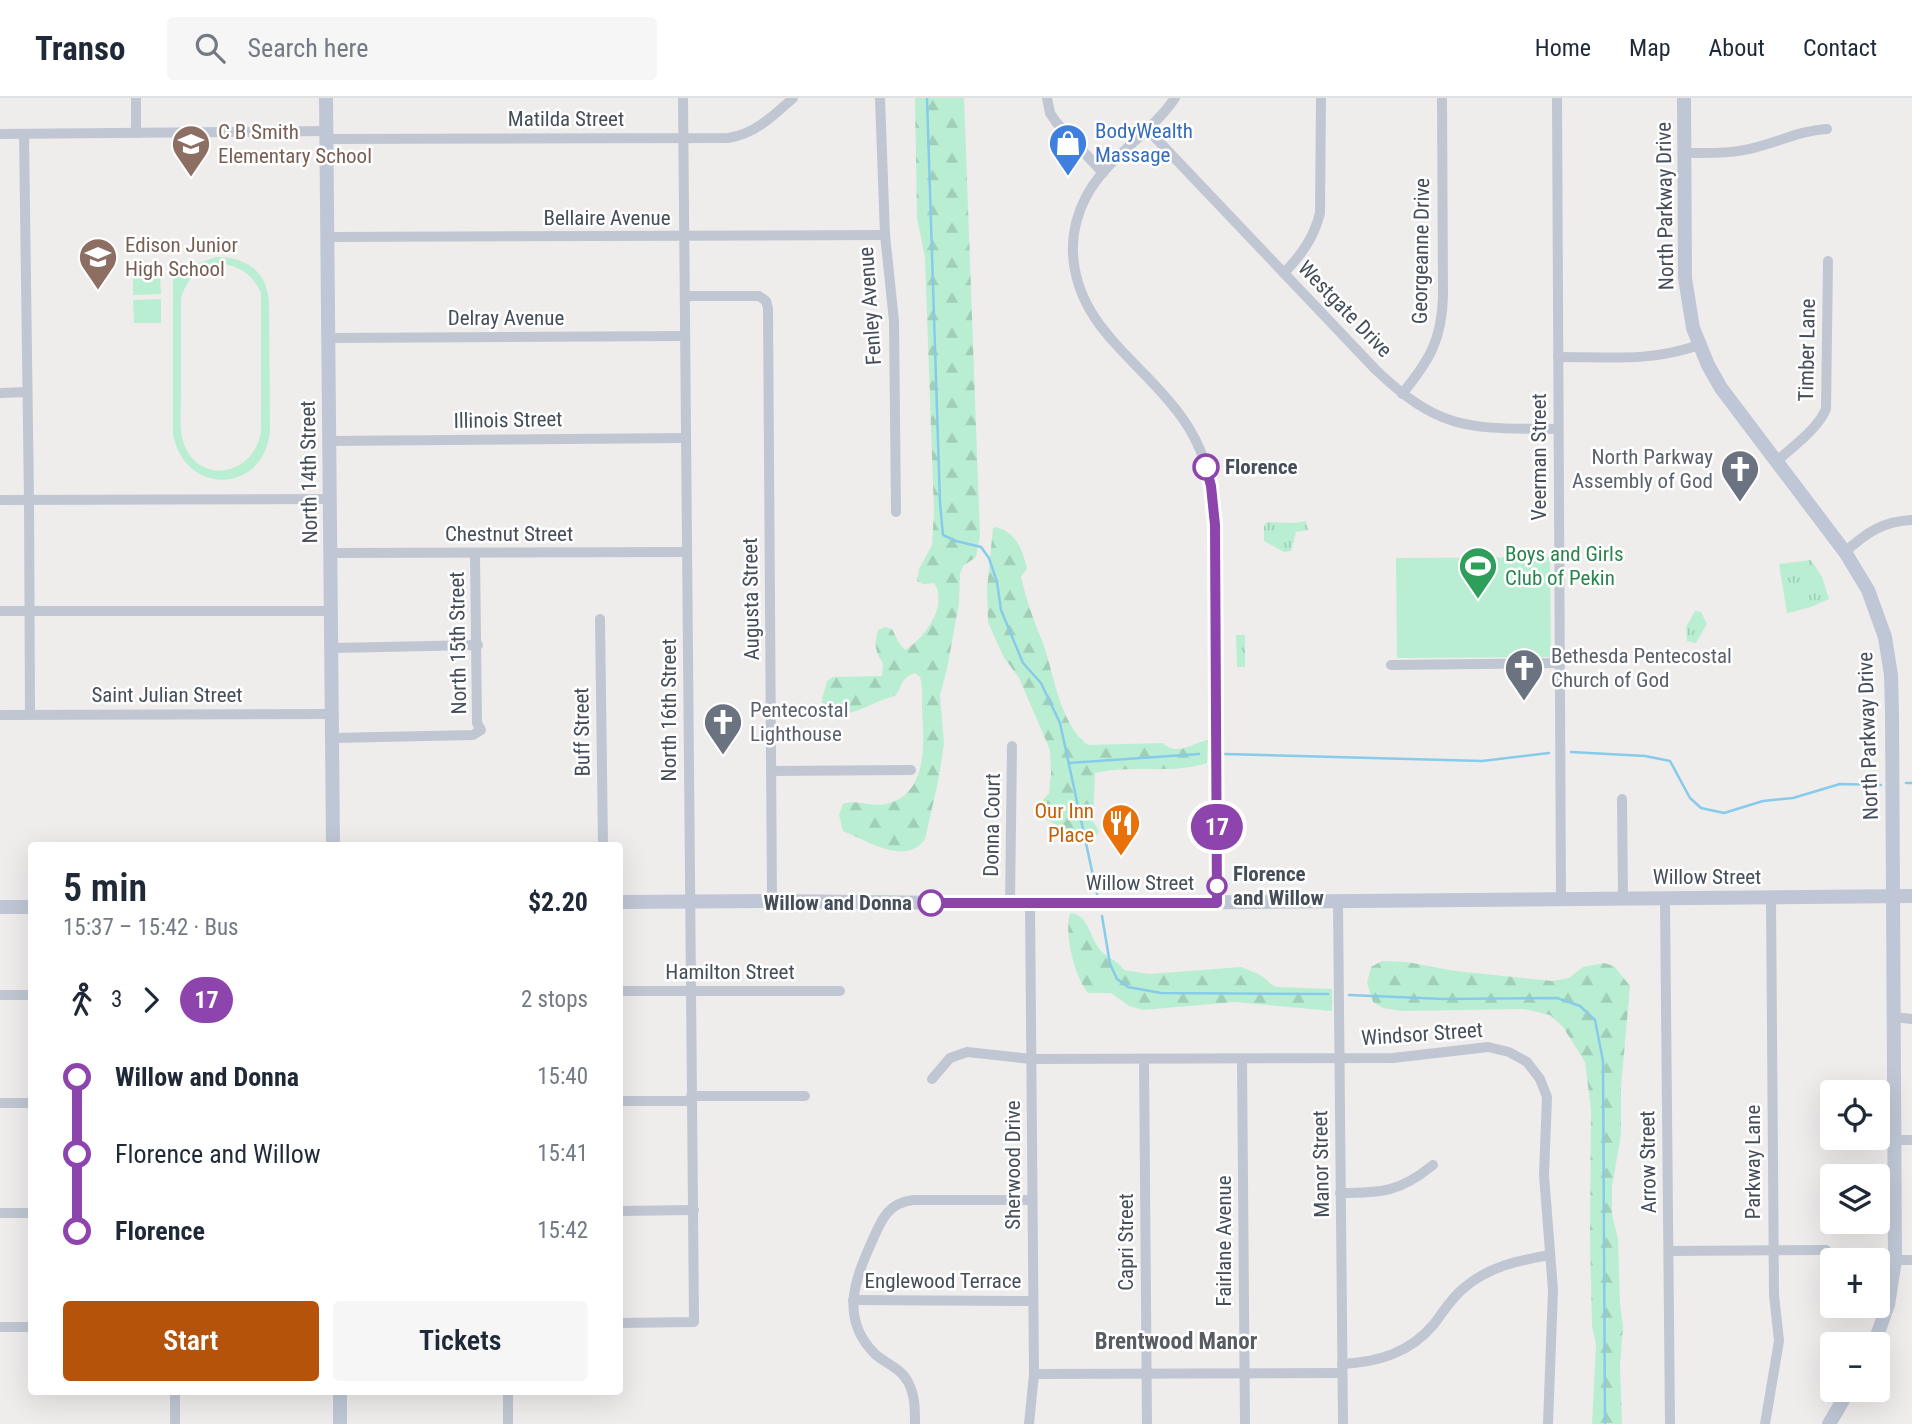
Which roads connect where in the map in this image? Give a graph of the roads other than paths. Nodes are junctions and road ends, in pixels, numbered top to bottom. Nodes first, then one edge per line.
1 (136, 98) edge
2 (326, 98) edge
3 (683, 98) edge
4 (793, 98) edge
5 (880, 98) edge
6 (1047, 98) edge
7 (1175, 98) edge
8 (1321, 98) edge
9 (1442, 98) edge
10 (1558, 98) edge
11 (1684, 98) edge
12 (1828, 129) dead end
13 (1149, 130) junction
14 (136, 133) junction
15 (0, 134) edge
16 (24, 134) junction
17 (327, 135) junction
18 (684, 138) junction
19 (1685, 153) junction
20 (1103, 173) junction
21 (885, 235) junction
22 (329, 237) junction
23 (684, 237) junction
24 (1828, 261) dead end
25 (1284, 273) junction
26 (685, 296) junction
27 (684, 336) junction
28 (329, 338) junction
29 (1699, 345) junction
30 (1558, 357) junction
31 (0, 393) edge
32 (27, 393) junction
33 (1402, 394) junction
34 (1558, 429) junction
35 (686, 438) junction
36 (329, 441) junction
37 (1776, 462) junction
38 (330, 499) junction
39 (0, 500) edge
40 (29, 500) junction
41 (896, 512) dead end
42 (1912, 520) edge
43 (687, 552) junction
44 (1845, 552) junction
45 (331, 554) junction
46 (475, 554) junction
47 (0, 611) edge
48 (30, 611) junction
49 (332, 611) junction
50 (600, 619) dead end
51 (478, 645) junction
52 (332, 648) junction
53 (1559, 663) junction
54 (1391, 665) dead end
55 (30, 714) junction
56 (333, 714) junction
57 (0, 715) edge
58 (333, 737) junction
59 (1012, 746) dead end
60 (911, 770) dead end
61 (772, 771) junction
62 (1622, 799) dead end
63 (333, 842) edge
64 (603, 842) edge
65 (1912, 896) edge
66 (1893, 897) junction
67 (1771, 898) junction
68 (1561, 899) junction
69 (1623, 899) junction
70 (1665, 899) junction
71 (772, 901) junction
72 (623, 902) edge
73 (690, 902) junction
74 (1217, 903) junction
75 (1338, 903) junction
76 (1010, 904) junction
77 (1030, 904) junction
78 (28, 906) edge
79 (0, 907) edge
80 (623, 991) edge
81 (691, 991) junction
82 (840, 991) dead end
83 (0, 995) edge
84 (28, 995) edge
85 (1894, 1017) junction
86 (1912, 1018) edge
87 (1339, 1058) junction
88 (1031, 1059) junction
89 (1144, 1059) junction
90 (1242, 1059) junction
91 (932, 1079) dead end
92 (805, 1096) dead end
93 (691, 1098) junction
94 (623, 1101) edge
95 (0, 1103) edge
96 (28, 1103) edge
97 (1895, 1140) junction
98 (1912, 1140) edge
99 (1433, 1165) dead end
100 (1340, 1193) junction
101 (1032, 1200) junction
102 (694, 1210) junction
103 (623, 1211) edge
104 (0, 1213) edge
105 (28, 1213) edge
106 (1773, 1250) junction
107 (1820, 1250) edge
108 (1669, 1251) junction
109 (1550, 1255) junction
110 (1895, 1260) junction
111 (1912, 1260) edge
112 (853, 1300) junction
113 (1033, 1301) junction
114 (623, 1323) edge
115 (0, 1327) edge
116 (28, 1327) edge
117 (1878, 1332) edge
118 (1342, 1369) junction
119 (1146, 1373) junction
120 (1034, 1374) junction
121 (1245, 1374) junction
122 (175, 1395) edge
123 (340, 1395) edge
124 (508, 1395) edge
125 (1842, 1402) edge
126 (176, 1424) edge
127 (340, 1424) edge
128 (508, 1424) edge
129 (915, 1424) edge
130 (1029, 1424) edge
131 (1147, 1424) edge
132 (1245, 1424) edge
133 (1343, 1424) edge
134 (1548, 1424) edge
135 (1670, 1424) edge
136 (1765, 1424) edge
137 (1829, 1424) edge

1 - 14 street
2 - 17 main road, North 14th Street
3 - 18 street, North 16th Street
4 - 18 street, Matilda Street
5 - 21 street, Fenley Avenue
6 - 20 street
7 - 13 street
8 - 25 street
9 - 33 street, Georgeanne Drive
10 - 30 street, Veerman Street
11 - 19 main road, North Parkway Drive
12 - 19 street
13 - 20 street
13 - 25 street, Westgate Drive
14 - 16 street, Matilda Street
14 - 17 street, Matilda Street
15 - 16 street, Matilda Street
16 - 32 street
17 - 18 street, Matilda Street
17 - 22 main road, North 14th Street
18 - 23 street, North 16th Street
19 - 29 main road, North Parkway Drive
20 - 74 street
21 - 23 street, Bellaire Avenue
21 - 41 street, Fenley Avenue
22 - 23 street, Bellaire Avenue
22 - 28 main road, North 14th Street
23 - 26 street, North 16th Street
24 - 37 street, Timber Lane
25 - 33 street, Westgate Drive
26 - 27 street, North 16th Street
26 - 61 street, Augusta Street
27 - 28 street, Delray Avenue
27 - 35 street, North 16th Street
28 - 36 main road, North 14th Street
29 - 30 street
29 - 37 main road, North Parkway Drive
30 - 34 street, Veerman Street
31 - 32 street
32 - 40 street
33 - 34 street, Westgate Drive
34 - 53 street, Veerman Street
35 - 36 street, Illinois Street
35 - 43 street, North 16th Street
36 - 38 main road, North 14th Street
37 - 44 main road, North Parkway Drive
38 - 40 street
38 - 45 main road, North 14th Street
39 - 40 street
40 - 48 street
42 - 44 street
43 - 46 street, Chestnut Street
43 - 73 street, North 16th Street
44 - 66 main road, North Parkway Drive
45 - 46 street, Chestnut Street
45 - 49 main road, North 14th Street
46 - 51 street, North 15th Street
47 - 48 street
48 - 49 street
48 - 55 street
49 - 52 main road, North 14th Street
50 - 64 street, Buff Street
51 - 52 street
51 - 58 street, North 15th Street
52 - 56 main road, North 14th Street
53 - 54 street
53 - 68 street, Veerman Street
55 - 56 street, Saint Julian Street
55 - 57 street, Saint Julian Street
56 - 58 main road, North 14th Street
58 - 63 main road, North 14th Street
59 - 76 street, Donna Court
60 - 61 street
61 - 71 street, Augusta Street
62 - 69 street
65 - 66 main road, Willow Street
66 - 67 main road, Willow Street
66 - 85 main road, North Parkway Drive
67 - 70 main road, Willow Street
67 - 106 street, Parkway Lane
68 - 69 main road, Willow Street
68 - 75 main road, Willow Street
69 - 70 main road, Willow Street
70 - 108 street, Arrow Street
71 - 73 main road, Willow Street
71 - 76 main road, Willow Street
72 - 73 main road, Willow Street
73 - 81 street, North 16th Street
74 - 75 main road, Willow Street
74 - 77 main road, Willow Street
75 - 87 street, Manor Street
76 - 77 main road, Willow Street
77 - 88 street, Sherwood Drive
78 - 79 main road
80 - 81 street, Hamilton Street
81 - 82 street, Hamilton Street
81 - 93 street, North 16th Street
83 - 84 street
85 - 86 street
85 - 97 main road, North Parkway Drive
87 - 90 street, Windsor Street
87 - 100 street, Manor Street
87 - 109 street, Windsor Street
88 - 89 street, Windsor Street
88 - 91 street, Windsor Street
88 - 101 street, Sherwood Drive
89 - 90 street, Windsor Street
89 - 119 street, Capri Street
90 - 121 street, Fairlane Avenue
92 - 93 street
93 - 94 street
93 - 102 street, North 16th Street
95 - 96 street
97 - 98 street
97 - 110 main road, North Parkway Drive
99 - 100 street
100 - 118 street, Manor Street
101 - 112 street
101 - 113 street, Sherwood Drive
102 - 103 street
102 - 114 street, North 16th Street
104 - 105 street
106 - 107 street
106 - 108 street
106 - 136 street, Parkway Lane
108 - 135 street, Arrow Street
109 - 118 street
109 - 134 street, Windsor Street
110 - 111 street
110 - 117 main road, North Parkway Drive
112 - 113 street, Englewood Terrace
112 - 129 street
113 - 120 street, Sherwood Drive
115 - 116 street
118 - 121 street
118 - 133 street, Manor Street
119 - 120 street
119 - 121 street
119 - 131 street, Capri Street
120 - 130 street, Sherwood Drive
121 - 132 street, Fairlane Avenue
122 - 126 street
123 - 127 main road
124 - 128 street
125 - 137 main road

